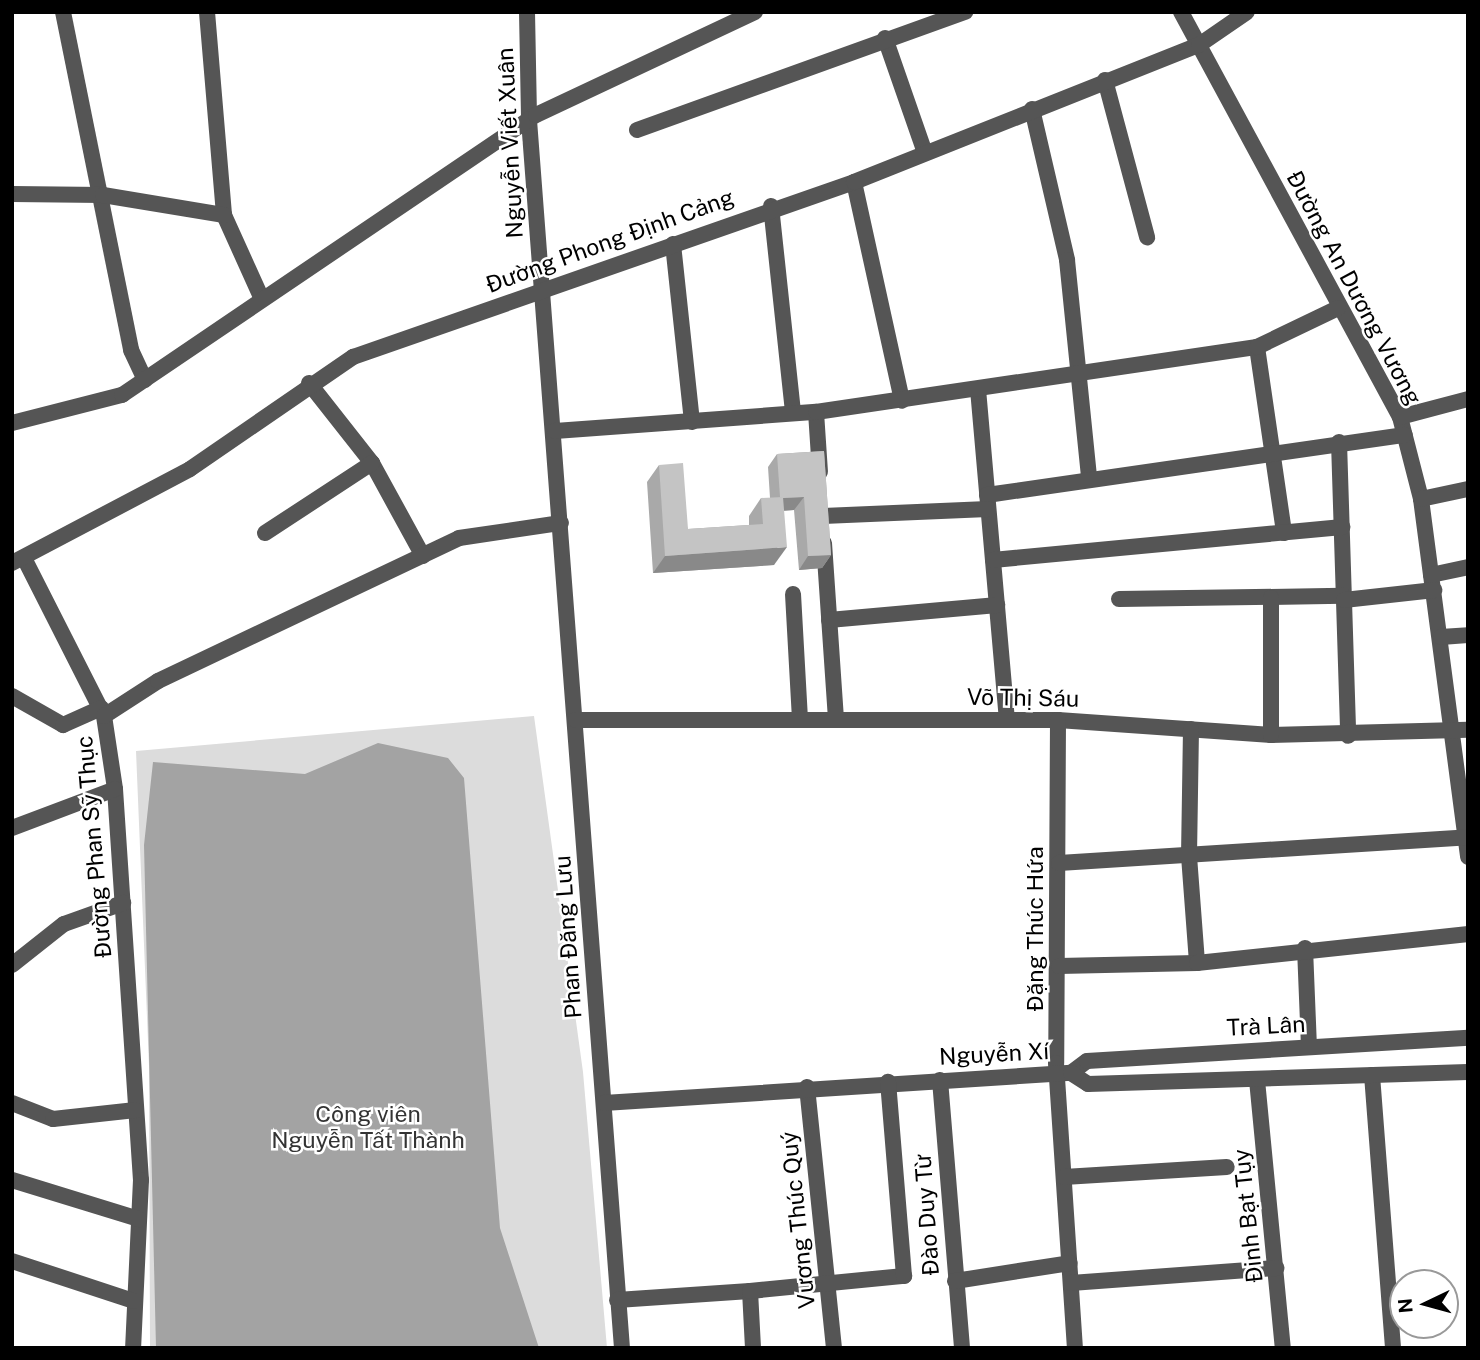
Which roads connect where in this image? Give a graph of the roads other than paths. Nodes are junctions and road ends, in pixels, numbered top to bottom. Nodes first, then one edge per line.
1 (63, 12) edge
2 (206, 12) edge
3 (527, 12) edge
4 (755, 12) edge
5 (965, 12) edge
6 (1181, 12) edge
7 (1247, 12) edge
8 (885, 38) junction
9 (1199, 46) junction
10 (1105, 80) junction
11 (1032, 109) junction
12 (529, 121) junction
13 (637, 130) dead end
14 (924, 150) junction
15 (854, 181) junction
16 (12, 194) edge
17 (103, 195) junction
18 (771, 206) junction
19 (224, 215) junction
20 (1147, 237) dead end
21 (674, 244) junction
22 (542, 293) junction
23 (262, 299) junction
24 (1338, 308) junction
25 (1257, 347) junction
26 (1080, 369) junction
27 (145, 380) junction
28 (309, 383) junction
29 (978, 389) junction
30 (1468, 398) edge
31 (902, 401) junction
32 (816, 412) junction
33 (793, 413) junction
34 (1400, 417) junction
35 (691, 422) junction
36 (12, 423) edge
37 (555, 431) junction
38 (1405, 435) junction
39 (1339, 442) junction
40 (1274, 451) junction
41 (372, 463) junction
42 (1089, 477) junction
43 (1468, 489) edge
44 (1421, 499) junction
45 (988, 502) junction
46 (822, 503) junction
47 (561, 523) junction
48 (1342, 527) junction
49 (265, 533) dead end
50 (1284, 533) junction
51 (423, 556) junction
52 (993, 560) junction
53 (18, 561) edge
54 (1468, 567) edge
55 (1433, 583) junction
56 (793, 594) dead end
57 (1271, 598) junction
58 (1343, 598) junction
59 (1119, 599) dead end
60 (997, 605) junction
61 (829, 620) junction
62 (1468, 635) edge
63 (1441, 637) junction
64 (16, 707) edge
65 (103, 712) junction
66 (836, 718) junction
67 (800, 719) junction
68 (576, 720) junction
69 (1007, 720) junction
70 (1058, 720) junction
71 (1191, 729) junction
72 (1461, 730) edge
73 (1271, 735) junction
74 (1348, 736) junction
75 (115, 789) junction
76 (12, 828) edge
77 (1467, 837) edge
78 (1189, 856) junction
79 (1468, 857) edge
80 (1059, 863) junction
81 (123, 903) junction
82 (1468, 933) edge
83 (1304, 948) junction
84 (1197, 963) junction
85 (12, 965) edge
86 (1059, 966) junction
87 (1468, 1038) edge
88 (1308, 1047) junction
89 (1468, 1072) edge
90 (1065, 1074) junction
91 (1371, 1075) junction
92 (940, 1080) junction
93 (1257, 1080) junction
94 (888, 1082) junction
95 (807, 1087) junction
96 (604, 1103) junction
97 (12, 1104) edge
98 (136, 1110) junction
99 (1227, 1167) dead end
100 (1064, 1177) junction
101 (12, 1180) edge
102 (139, 1219) junction
103 (12, 1261) edge
104 (1070, 1263) junction
105 (1276, 1268) junction
106 (955, 1280) junction
107 (1071, 1283) junction
108 (828, 1284) junction
109 (750, 1291) junction
110 (617, 1300) junction
111 (134, 1301) junction
112 (133, 1348) edge
113 (622, 1348) edge
114 (753, 1348) edge
115 (834, 1348) edge
116 (962, 1348) edge
117 (1075, 1348) edge
118 (1283, 1348) edge
119 (1393, 1348) edge

1 - 17 street
2 - 19 street
3 - 12 street, Nguyễn Viết Xuân
4 - 12 street
5 - 8 street
6 - 9 street, Đường An Dương Vương
7 - 9 street, Đường Phong Định Cảng
8 - 13 street
8 - 14 street
9 - 10 street, Đường Phong Định Cảng
9 - 24 street, Đường An Dương Vương
10 - 11 street, Đường Phong Định Cảng
10 - 20 street
11 - 14 street, Đường Phong Định Cảng
11 - 26 street
12 - 22 street, Nguyễn Viết Xuân
12 - 23 street
14 - 15 street, Đường Phong Định Cảng
15 - 18 street, Đường Phong Định Cảng
15 - 31 street
16 - 17 street
17 - 19 street
17 - 27 street
18 - 21 street, Đường Phong Định Cảng
18 - 33 street
19 - 23 street
21 - 22 street, Đường Phong Định Cảng
21 - 35 street
22 - 28 street, Đường Phong Định Cảng
22 - 37 street, Nguyễn Viết Xuân
23 - 27 street
24 - 25 street
24 - 34 street, Đường An Dương Vương
25 - 26 street
25 - 40 street
26 - 29 street
26 - 42 street
27 - 36 street
28 - 41 street
28 - 53 street, Đường Phong Định Cảng
29 - 31 street
29 - 45 street
30 - 34 street
31 - 32 street
32 - 33 street
32 - 46 street
33 - 35 street
34 - 38 street, Đường An Dương Vương
35 - 37 street
37 - 47 street, Nguyễn Viết Xuân
38 - 39 street
38 - 44 street, Đường An Dương Vương
39 - 40 street
39 - 48 street
40 - 42 street
40 - 50 street
41 - 49 street
41 - 51 street
42 - 45 street
43 - 44 street
44 - 55 street, Đường An Dương Vương
45 - 46 street
45 - 52 street
46 - 61 street
47 - 51 street, Đường Phan Sỹ Thục
47 - 68 street, Phan Đăng Lưu
48 - 50 street
48 - 58 street
50 - 52 street
51 - 65 street, Đường Phan Sỹ Thục
52 - 60 street
53 - 65 street
54 - 55 street
55 - 58 street
55 - 63 street, Đường An Dương Vương
56 - 67 street
57 - 58 street
57 - 59 street
57 - 73 street
58 - 74 street
60 - 61 street
60 - 69 street
61 - 66 street
62 - 63 street
63 - 72 street, Đường An Dương Vương
64 - 65 street
65 - 75 street, Đường Phan Sỹ Thục
66 - 67 street, Võ Thị Sáu
66 - 69 street, Võ Thị Sáu
67 - 68 street, Võ Thị Sáu
68 - 96 street, Phan Đăng Lưu
69 - 70 street, Võ Thị Sáu
70 - 71 street, Võ Thị Sáu
70 - 80 street, Đặng Thúc Hứa
71 - 73 street, Võ Thị Sáu
71 - 78 street
72 - 74 street, Võ Thị Sáu
72 - 77 street, Đường An Dương Vương
73 - 74 street, Võ Thị Sáu
75 - 76 street
75 - 81 street, Đường Phan Sỹ Thục
77 - 78 street
77 - 79 street, Đường An Dương Vương
78 - 80 street
78 - 84 street
80 - 86 street, Đặng Thúc Hứa
81 - 85 street
81 - 98 street, Đường Phan Sỹ Thục
82 - 83 street
83 - 84 street
83 - 88 street
84 - 86 street
86 - 90 street, Đặng Thúc Hứa
87 - 88 street, Trà Lân
88 - 90 street, Trà Lân
89 - 91 street, Nguyễn Xí
90 - 92 street, Nguyễn Xí
90 - 93 street, Nguyễn Xí
90 - 100 street, Đặng Thúc Hứa
91 - 93 street, Nguyễn Xí
91 - 119 street
92 - 94 street, Nguyễn Xí
92 - 106 street, Đào Duy Từ
93 - 105 street, Đinh Bạt Tụy
94 - 95 street, Nguyễn Xí
94 - 108 street
95 - 96 street, Nguyễn Xí
95 - 108 street, Vương Thúc Quý
96 - 110 street, Phan Đăng Lưu
97 - 98 street
98 - 102 street, Đường Phan Sỹ Thục
99 - 100 street
100 - 104 street, Đặng Thúc Hứa
101 - 102 street
102 - 111 street, Đường Phan Sỹ Thục
103 - 111 street
104 - 106 street
104 - 107 street, Đặng Thúc Hứa
105 - 107 street
105 - 118 street, Đinh Bạt Tụy
106 - 116 street, Đào Duy Từ
107 - 117 street, Đặng Thúc Hứa
108 - 109 street
108 - 115 street, Vương Thúc Quý
109 - 110 street
109 - 114 street
110 - 113 street, Phan Đăng Lưu
111 - 112 street, Đường Phan Sỹ Thục

